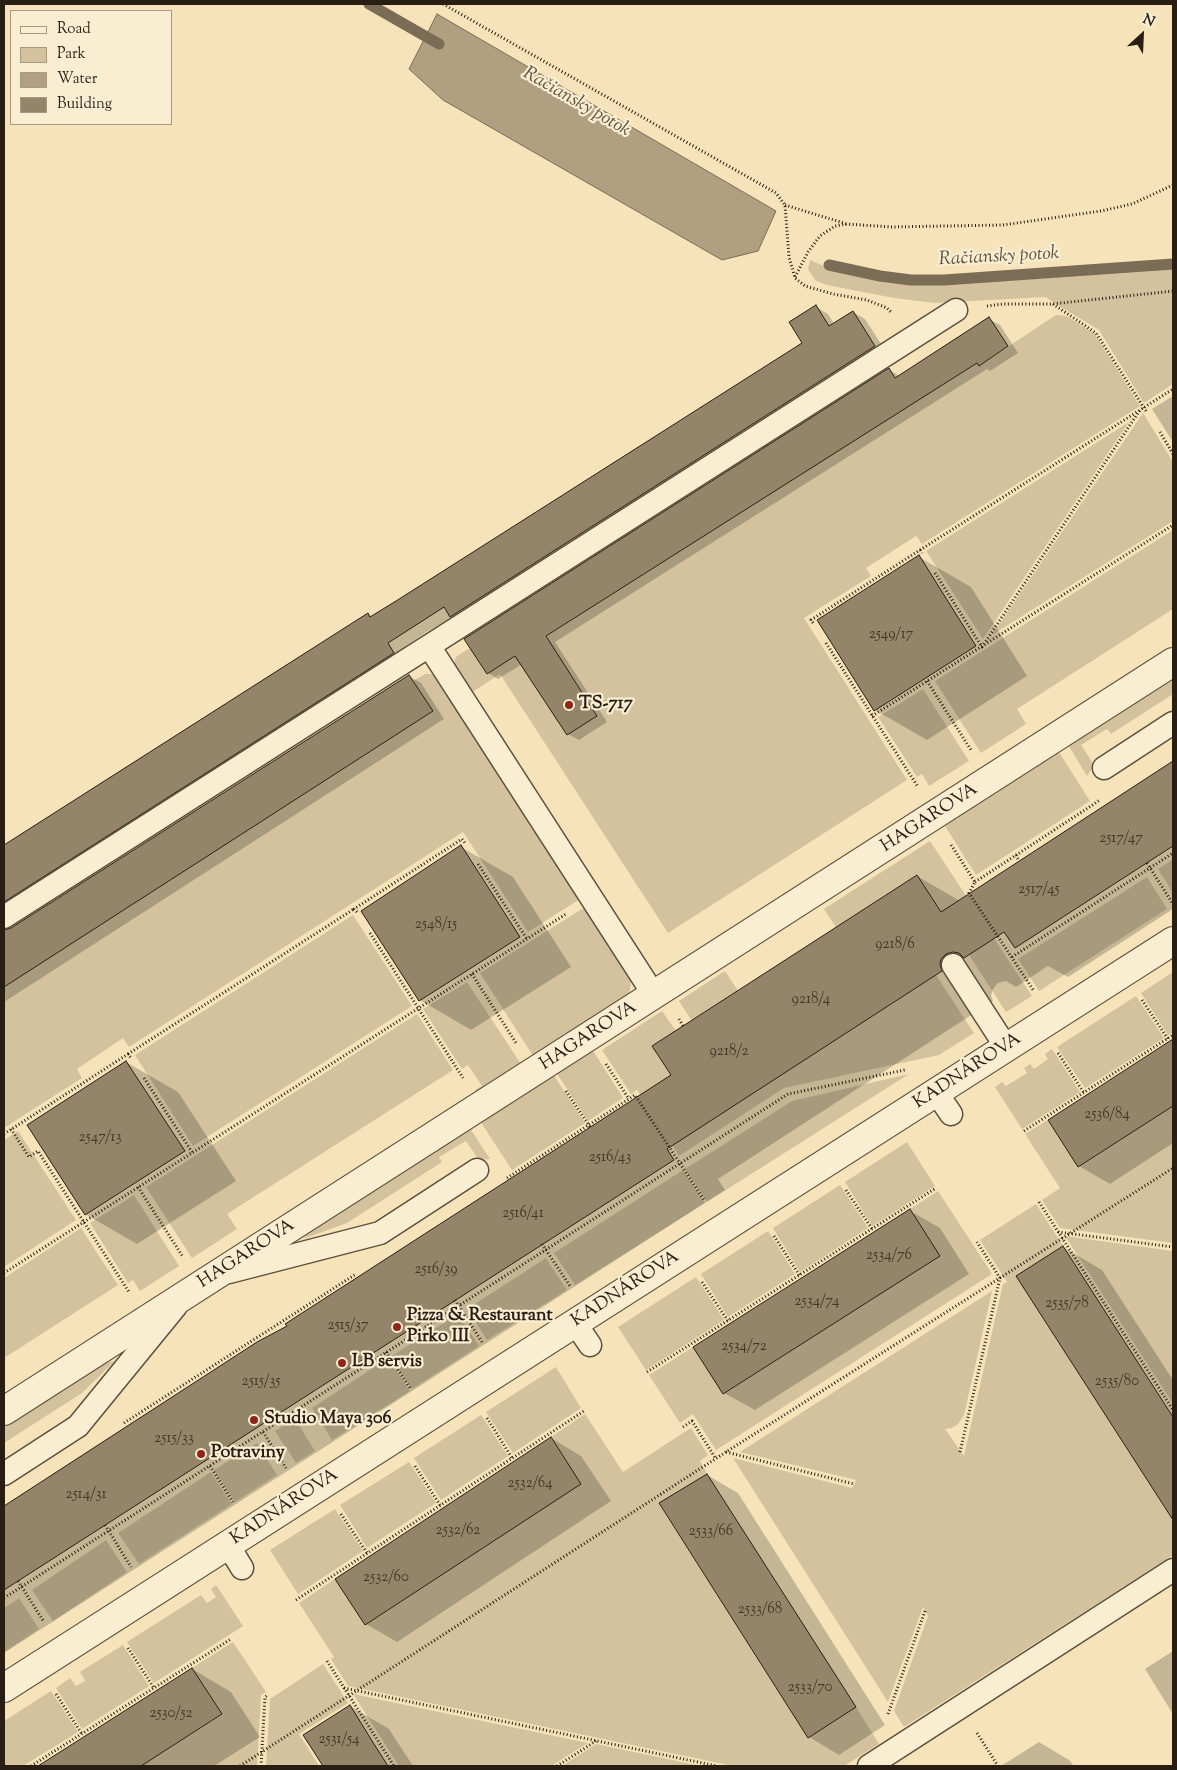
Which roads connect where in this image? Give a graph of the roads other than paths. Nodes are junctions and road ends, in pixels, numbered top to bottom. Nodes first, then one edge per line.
1 (956, 310) road end
2 (429, 646) junction
3 (1173, 662) edge
4 (1173, 723) edge
5 (1104, 768) dead end
6 (4, 917) edge
7 (1173, 941) edge
8 (953, 965) dead end
9 (654, 996) junction
10 (1006, 1048) junction
11 (477, 1170) dead end
12 (200, 1285) junction
13 (4, 1411) edge
14 (4, 1474) edge
15 (228, 1545) junction
16 (242, 1568) dead end
17 (1173, 1570) edge
18 (4, 1688) edge
19 (869, 1766) edge

1 - 2 lane
2 - 6 lane
2 - 9 lane
3 - 9 street, HAGAROVA
4 - 5 lane
7 - 10 street, KADNÁROVA
8 - 10 lane
9 - 12 street, HAGAROVA
10 - 15 street, KADNÁROVA
11 - 12 lane
12 - 13 street, HAGAROVA
12 - 14 lane
15 - 16 lane
15 - 18 street, KADNÁROVA
17 - 19 lane

